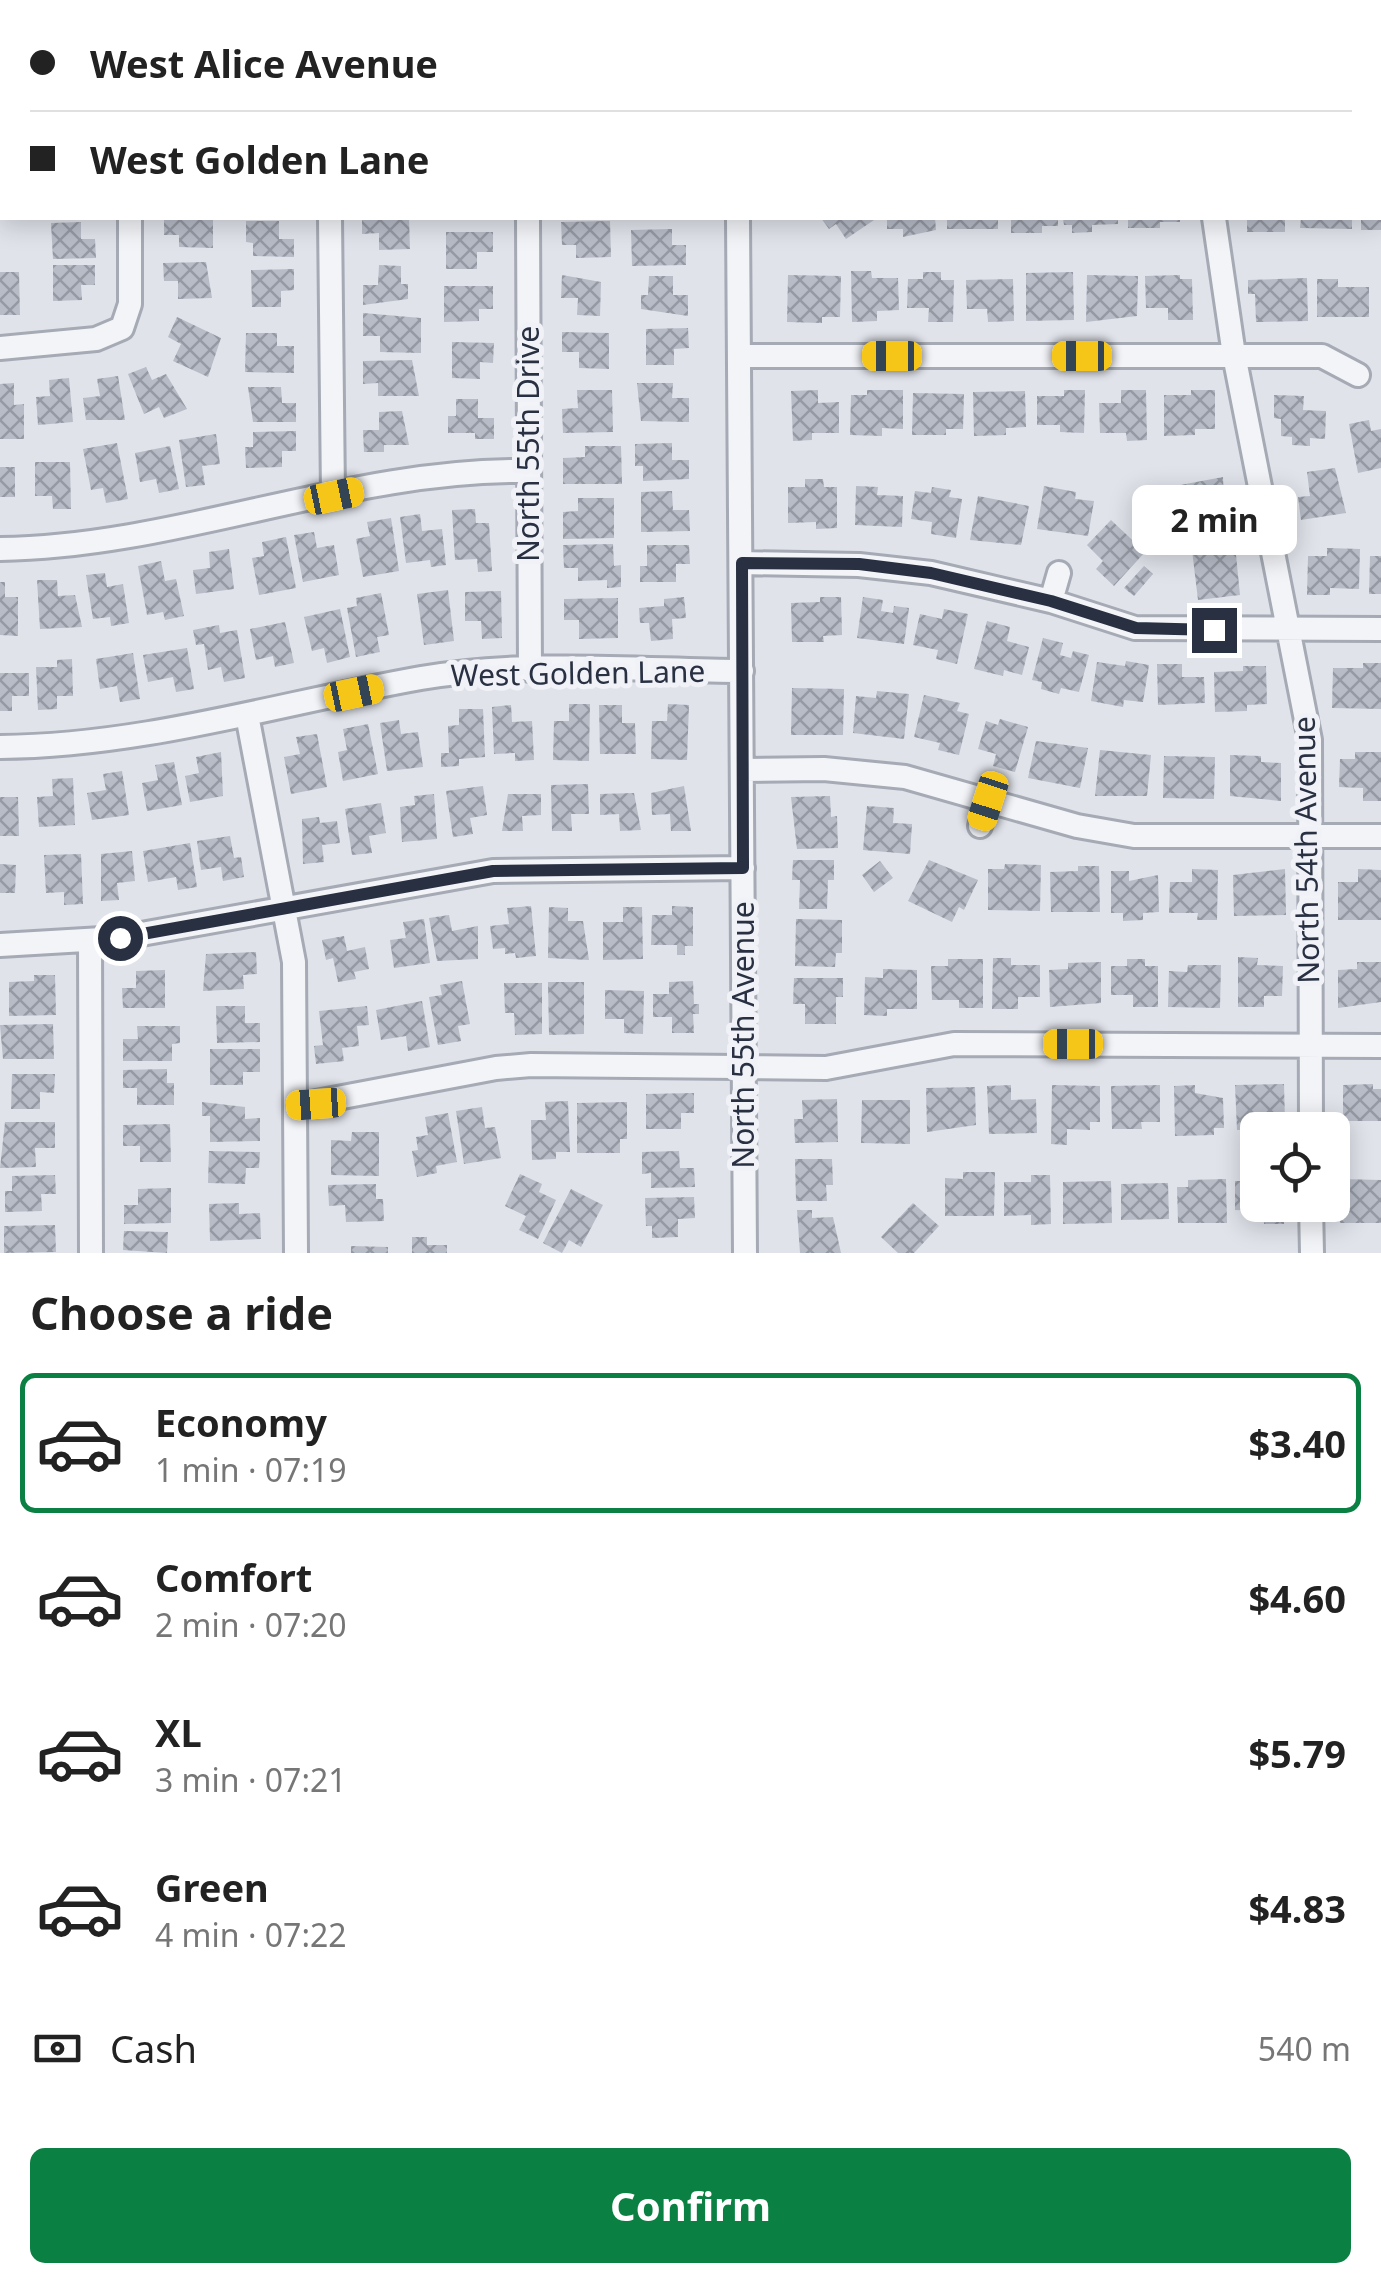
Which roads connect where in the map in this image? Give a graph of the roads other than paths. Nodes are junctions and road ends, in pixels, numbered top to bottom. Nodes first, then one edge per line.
1 (130, 220) edge
2 (330, 220) edge
3 (528, 220) edge
4 (738, 220) edge
5 (1214, 220) edge
6 (0, 348) edge
7 (740, 356) junction
8 (1234, 356) junction
9 (1358, 375) dead end
10 (529, 471) junction
11 (334, 496) junction
12 (0, 549) edge
13 (742, 563) junction
14 (1059, 574) dead end
15 (1051, 601) junction
16 (1290, 630) junction
17 (1381, 630) edge
18 (530, 670) junction
19 (742, 671) junction
20 (247, 715) junction
21 (0, 747) edge
22 (742, 770) junction
23 (988, 801) junction
24 (980, 826) dead end
25 (1311, 836) junction
26 (1381, 836) edge
27 (743, 868) junction
28 (284, 907) junction
29 (90, 942) junction
30 (0, 945) edge
31 (1310, 1046) junction
32 (1381, 1046) edge
33 (742, 1068) junction
34 (296, 1106) junction
35 (1311, 1112) edge
36 (1311, 1222) edge
37 (92, 1253) edge
38 (296, 1253) edge
39 (745, 1253) edge
40 (1312, 1253) edge

1 - 6 street
2 - 11 street
3 - 10 street, North 55th Drive
4 - 7 street, North 55th Avenue
5 - 8 street, North 54th Avenue
7 - 8 street
7 - 13 street, North 55th Avenue
8 - 9 street
8 - 16 street, North 54th Avenue
10 - 11 street
10 - 18 street, North 55th Drive
11 - 12 street
13 - 15 street
13 - 19 street, North 55th Avenue
14 - 15 street
15 - 16 street
16 - 17 street
16 - 25 street, North 54th Avenue
18 - 19 street, West Golden Lane
18 - 20 street, West Golden Lane
19 - 22 street, North 55th Avenue
20 - 21 street, West Golden Lane
20 - 28 street
22 - 23 street
22 - 27 street, North 55th Avenue
23 - 24 street
23 - 25 street
25 - 26 street
25 - 31 street, North 54th Avenue
27 - 28 street
27 - 33 street, North 55th Avenue
28 - 29 street
28 - 34 street
29 - 30 street
29 - 37 street
31 - 32 street
31 - 33 street
31 - 35 street, North 54th Avenue
33 - 34 street
33 - 39 street, North 55th Avenue
34 - 38 street
36 - 40 street

